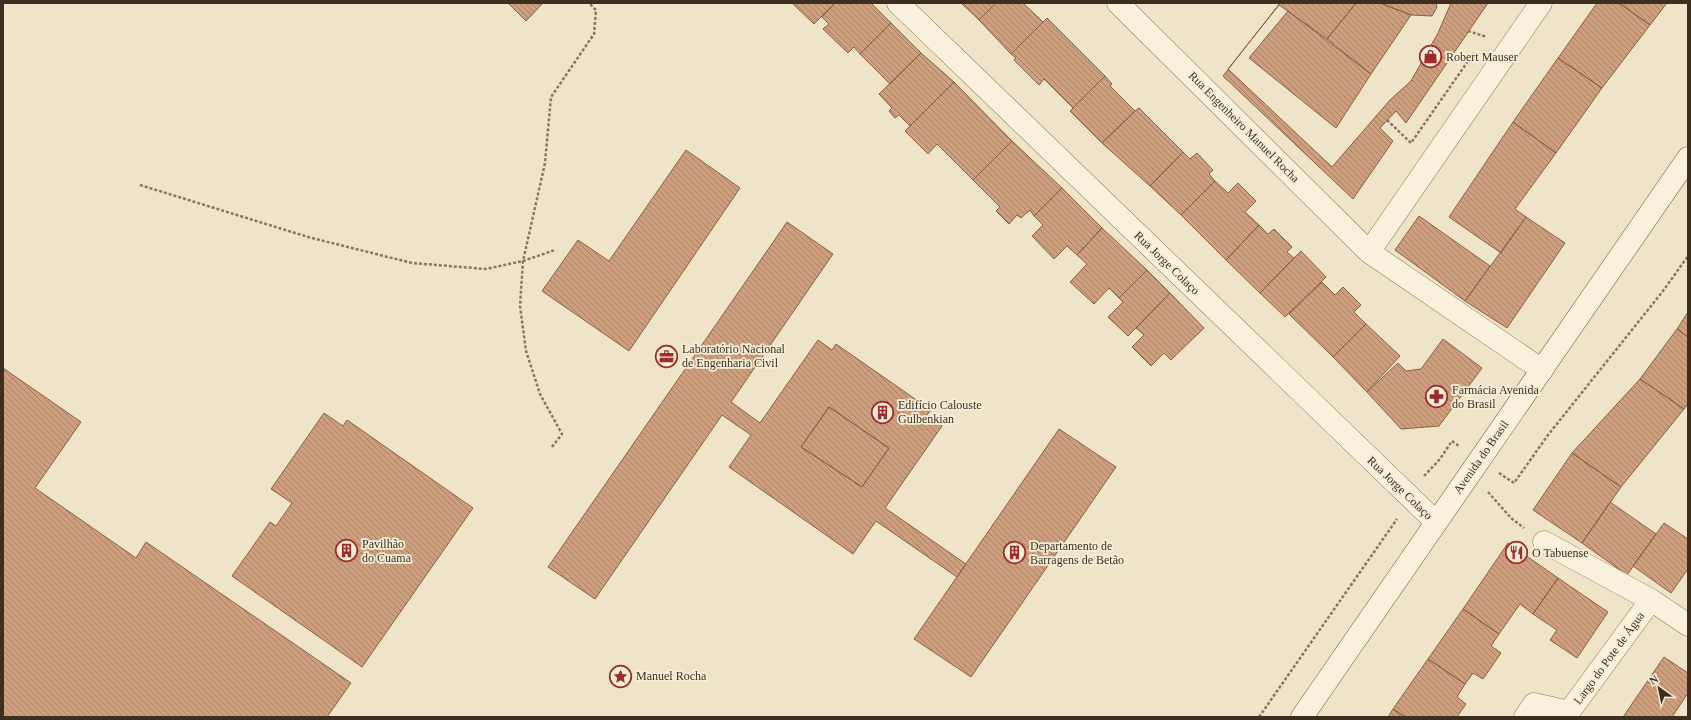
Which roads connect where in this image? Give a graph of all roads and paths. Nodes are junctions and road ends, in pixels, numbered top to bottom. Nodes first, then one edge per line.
1 (589, 3) edge
2 (898, 3) edge
3 (1118, 3) edge
4 (1541, 3) edge
5 (1468, 31) dead end
6 (1491, 39) dead end
7 (1387, 120) dead end
8 (1411, 143) dead end
9 (1688, 158) edge
10 (140, 185) dead end
11 (555, 250) dead end
12 (1369, 252) junction
13 (523, 261) junction
14 (1542, 370) junction
15 (552, 447) dead end
16 (1440, 459) dead end
17 (1467, 477) junction
18 (1436, 522) junction
19 (1544, 542) joint
20 (1651, 600) junction
21 (1688, 625) edge
22 (1302, 717) edge
23 (1525, 717) edge

1 - 13 path
2 - 18 street, Rua Jorge Colaço
3 - 12 street, Rua Engenheiro Manuel Rocha
4 - 12 street
5 - 6 path
7 - 8 path
9 - 14 street, Avenida do Brasil
10 - 13 path
11 - 13 path
12 - 14 street, Rua Engenheiro Manuel Rocha
13 - 15 path
14 - 17 street, Avenida do Brasil
16 - 17 path
17 - 18 street, Avenida do Brasil
17 - 19 path
18 - 22 street, Avenida do Brasil
19 - 20 street
20 - 21 street
20 - 23 street, Largo do Pote de Água

